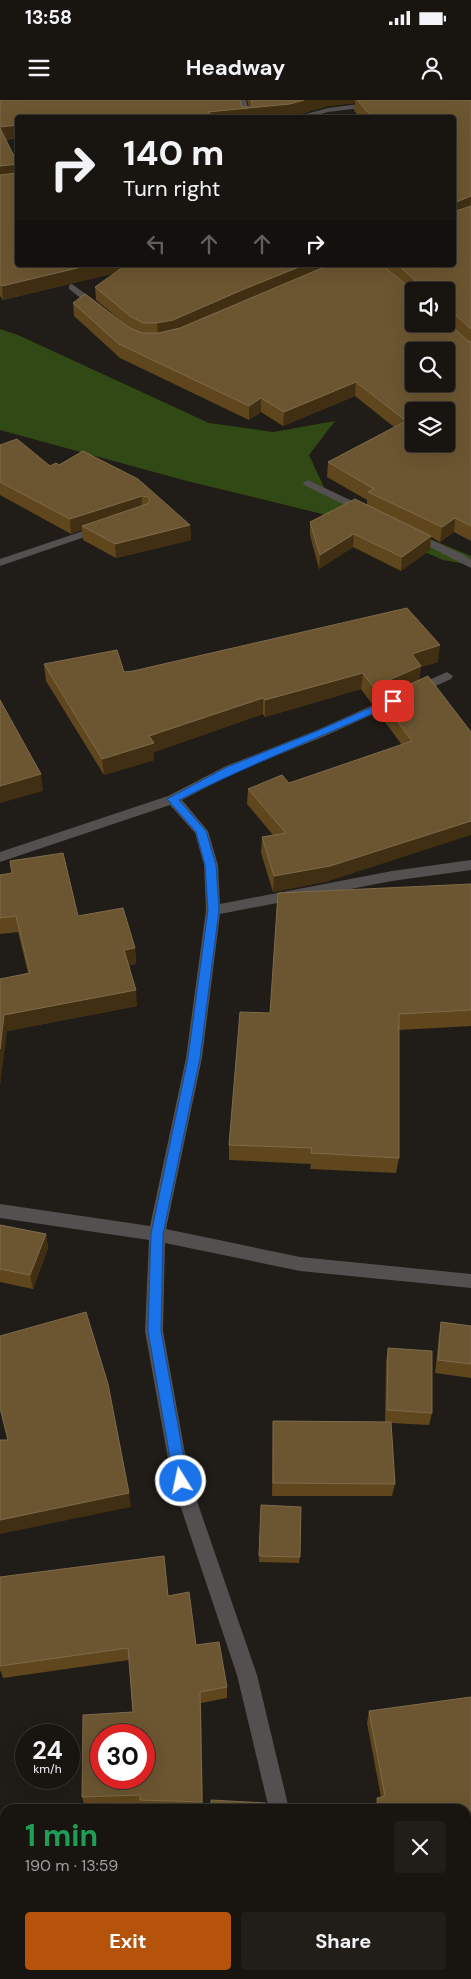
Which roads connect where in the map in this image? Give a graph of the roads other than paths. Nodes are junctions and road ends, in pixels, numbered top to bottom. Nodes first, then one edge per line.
1 (242, 100) edge
2 (411, 100) edge
3 (247, 115) edge
4 (307, 115) edge
5 (72, 287) dead end
6 (106, 315) edge
7 (308, 483) dead end
8 (380, 518) edge
9 (109, 526) edge
10 (397, 527) edge
11 (0, 563) edge
12 (471, 565) edge
13 (447, 676) dead end
14 (172, 799) junction
15 (0, 857) edge
16 (471, 865) edge
17 (213, 910) junction
18 (0, 1211) edge
19 (157, 1234) junction
20 (471, 1281) edge
21 (278, 1804) edge

1 - 3 street
2 - 4 street
5 - 6 street
7 - 8 street
9 - 11 street
10 - 12 street
13 - 14 street
14 - 15 street
14 - 17 street
16 - 17 street
17 - 19 street
18 - 19 street
19 - 20 street
19 - 21 street

